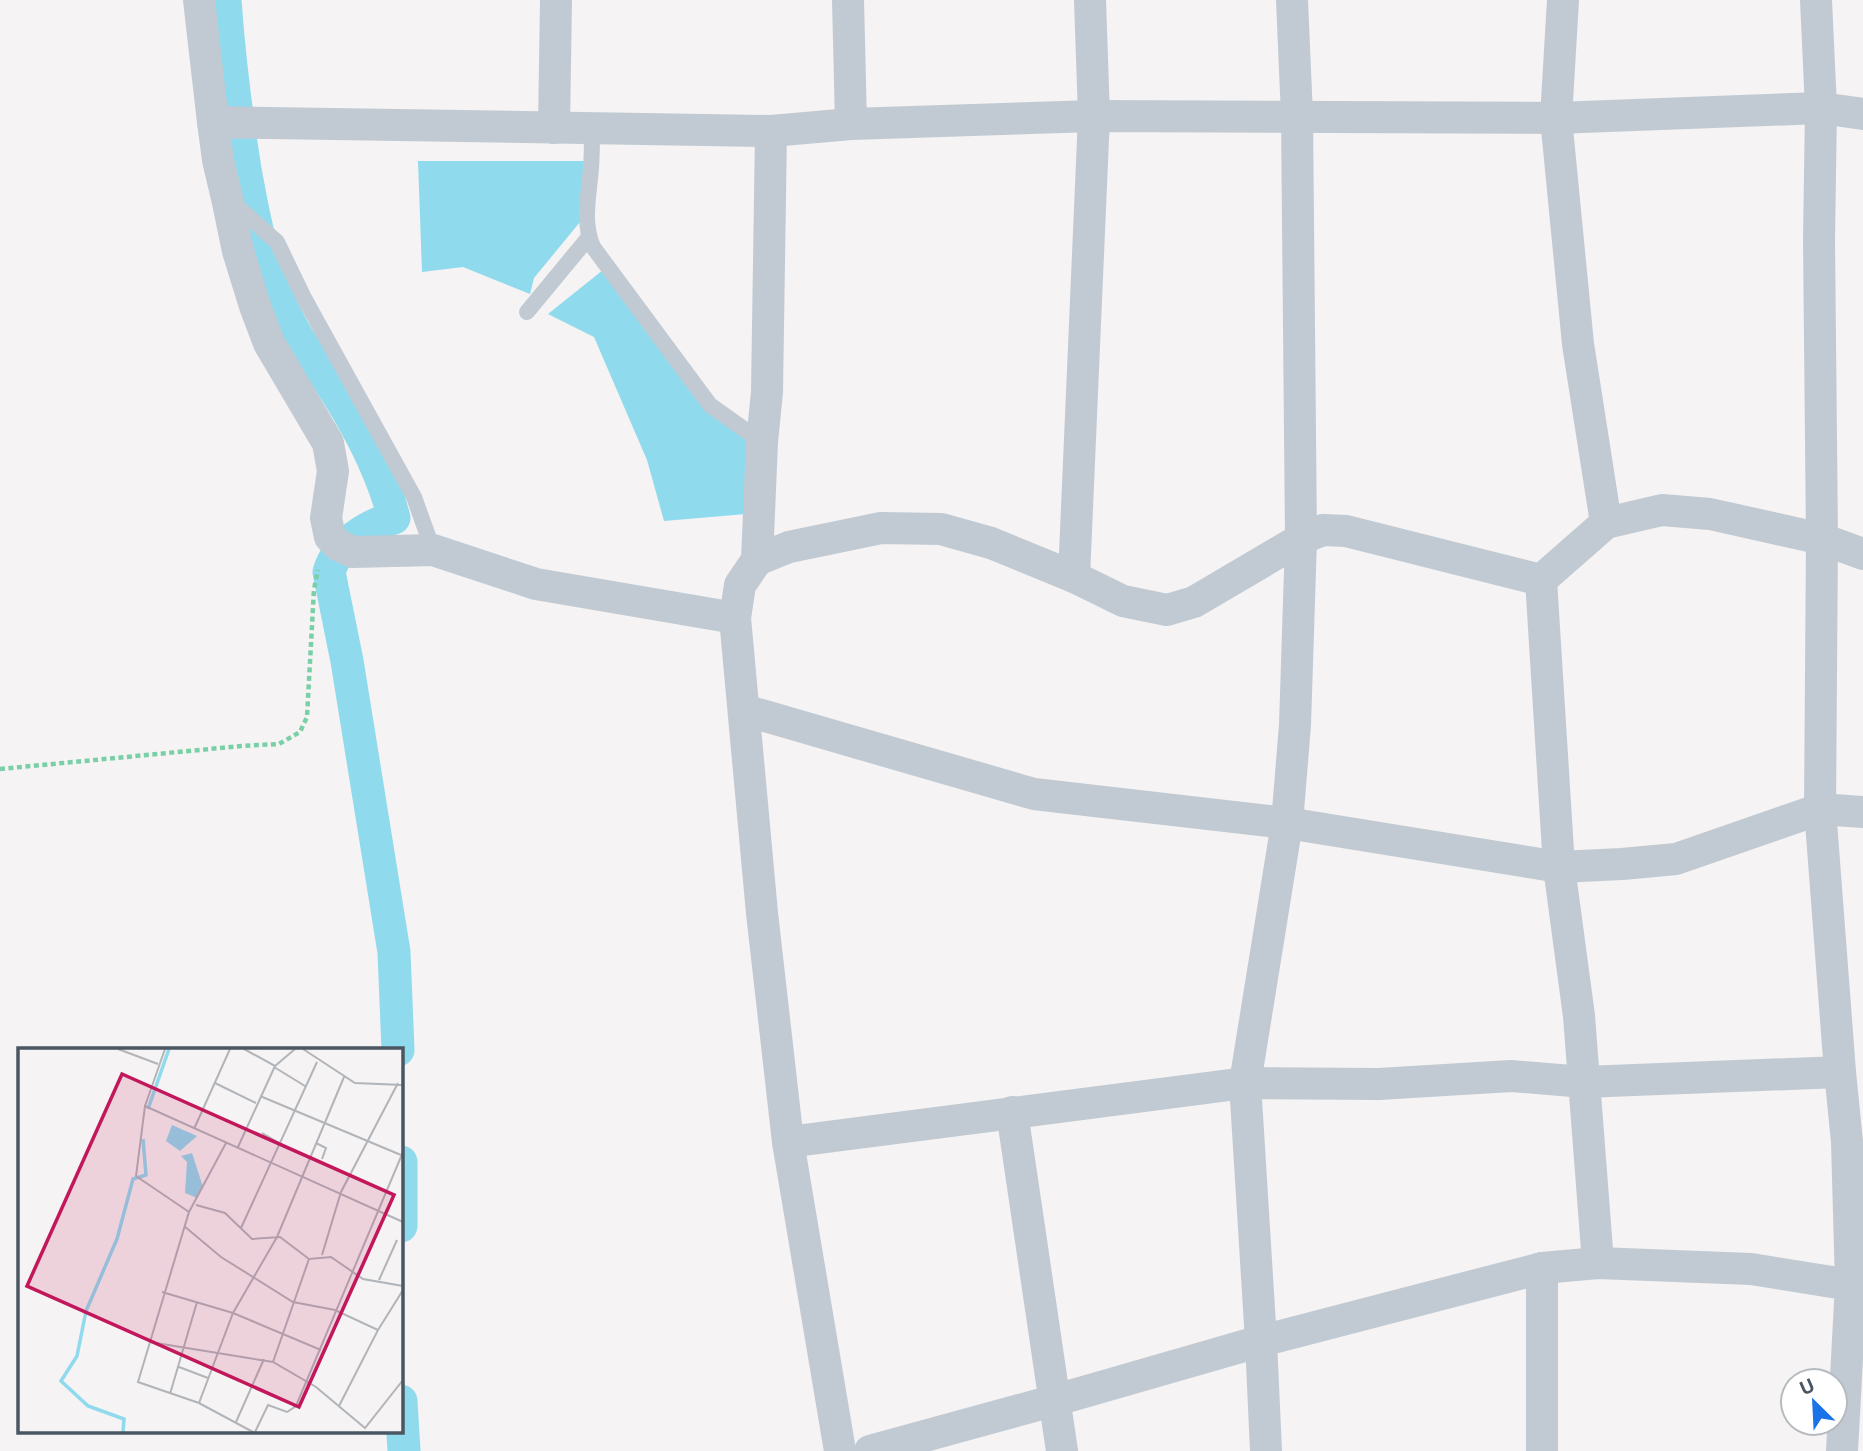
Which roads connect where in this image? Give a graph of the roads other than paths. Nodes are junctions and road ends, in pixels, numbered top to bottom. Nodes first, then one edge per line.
1 (199, 0) edge
2 (556, 0) edge
3 (848, 0) edge
4 (1090, 0) edge
5 (1292, 0) edge
6 (1563, 0) edge
7 (1816, 0) edge
8 (1821, 108) junction
9 (1863, 114) edge
10 (1094, 116) junction
11 (1297, 116) junction
12 (1556, 118) junction
13 (213, 122) junction
14 (851, 124) junction
15 (554, 128) junction
16 (592, 128) junction
17 (771, 131) junction
18 (228, 198) junction
19 (589, 237) junction
20 (527, 312) dead end
21 (762, 442) junction
22 (1606, 523) junction
23 (1301, 539) junction
24 (1822, 539) junction
25 (433, 550) junction
26 (1863, 554) edge
27 (757, 559) junction
28 (1074, 577) junction
29 (1541, 580) junction
30 (735, 618) junction
31 (744, 710) junction
32 (1820, 809) junction
33 (1863, 812) edge
34 (1287, 823) junction
35 (1559, 867) junction
36 (1840, 1072) junction
37 (1584, 1082) junction
38 (1245, 1083) junction
39 (1012, 1112) junction
40 (788, 1142) junction
41 (1598, 1263) junction
42 (1542, 1268) junction
43 (1857, 1285) edge
44 (1261, 1341) junction
45 (1056, 1400) junction
46 (841, 1451) edge
47 (870, 1451) edge
48 (1062, 1451) edge
49 (1266, 1451) edge
50 (1542, 1451) edge
51 (1842, 1451) edge

1 - 13 street
2 - 15 street
3 - 14 street
4 - 10 street
5 - 11 street
6 - 12 street
7 - 8 street
8 - 9 street
8 - 12 street
8 - 24 street
10 - 11 street
10 - 14 street
10 - 28 street
11 - 12 street
11 - 23 street
12 - 22 street
13 - 15 street
13 - 18 street
14 - 17 street
15 - 16 street
16 - 17 street
16 - 19 lane
17 - 21 street
18 - 25 lane
18 - 25 street
19 - 20 lane
19 - 21 lane
21 - 27 street
22 - 24 street
22 - 29 street
23 - 28 street
23 - 29 street
23 - 34 street
24 - 26 street
24 - 32 street
25 - 30 street
27 - 28 street
27 - 30 street
29 - 35 street
30 - 31 street
31 - 34 street
31 - 40 street
32 - 33 street
32 - 35 street
32 - 36 street
34 - 35 street
34 - 38 street
35 - 37 street
36 - 37 street
36 - 43 street
37 - 38 street
37 - 41 street
38 - 39 street
38 - 44 street
39 - 40 street
39 - 45 street
40 - 46 street
41 - 42 street
41 - 43 street
42 - 44 street
42 - 50 street
43 - 51 street
44 - 45 street
44 - 49 street
45 - 47 street
45 - 48 street

